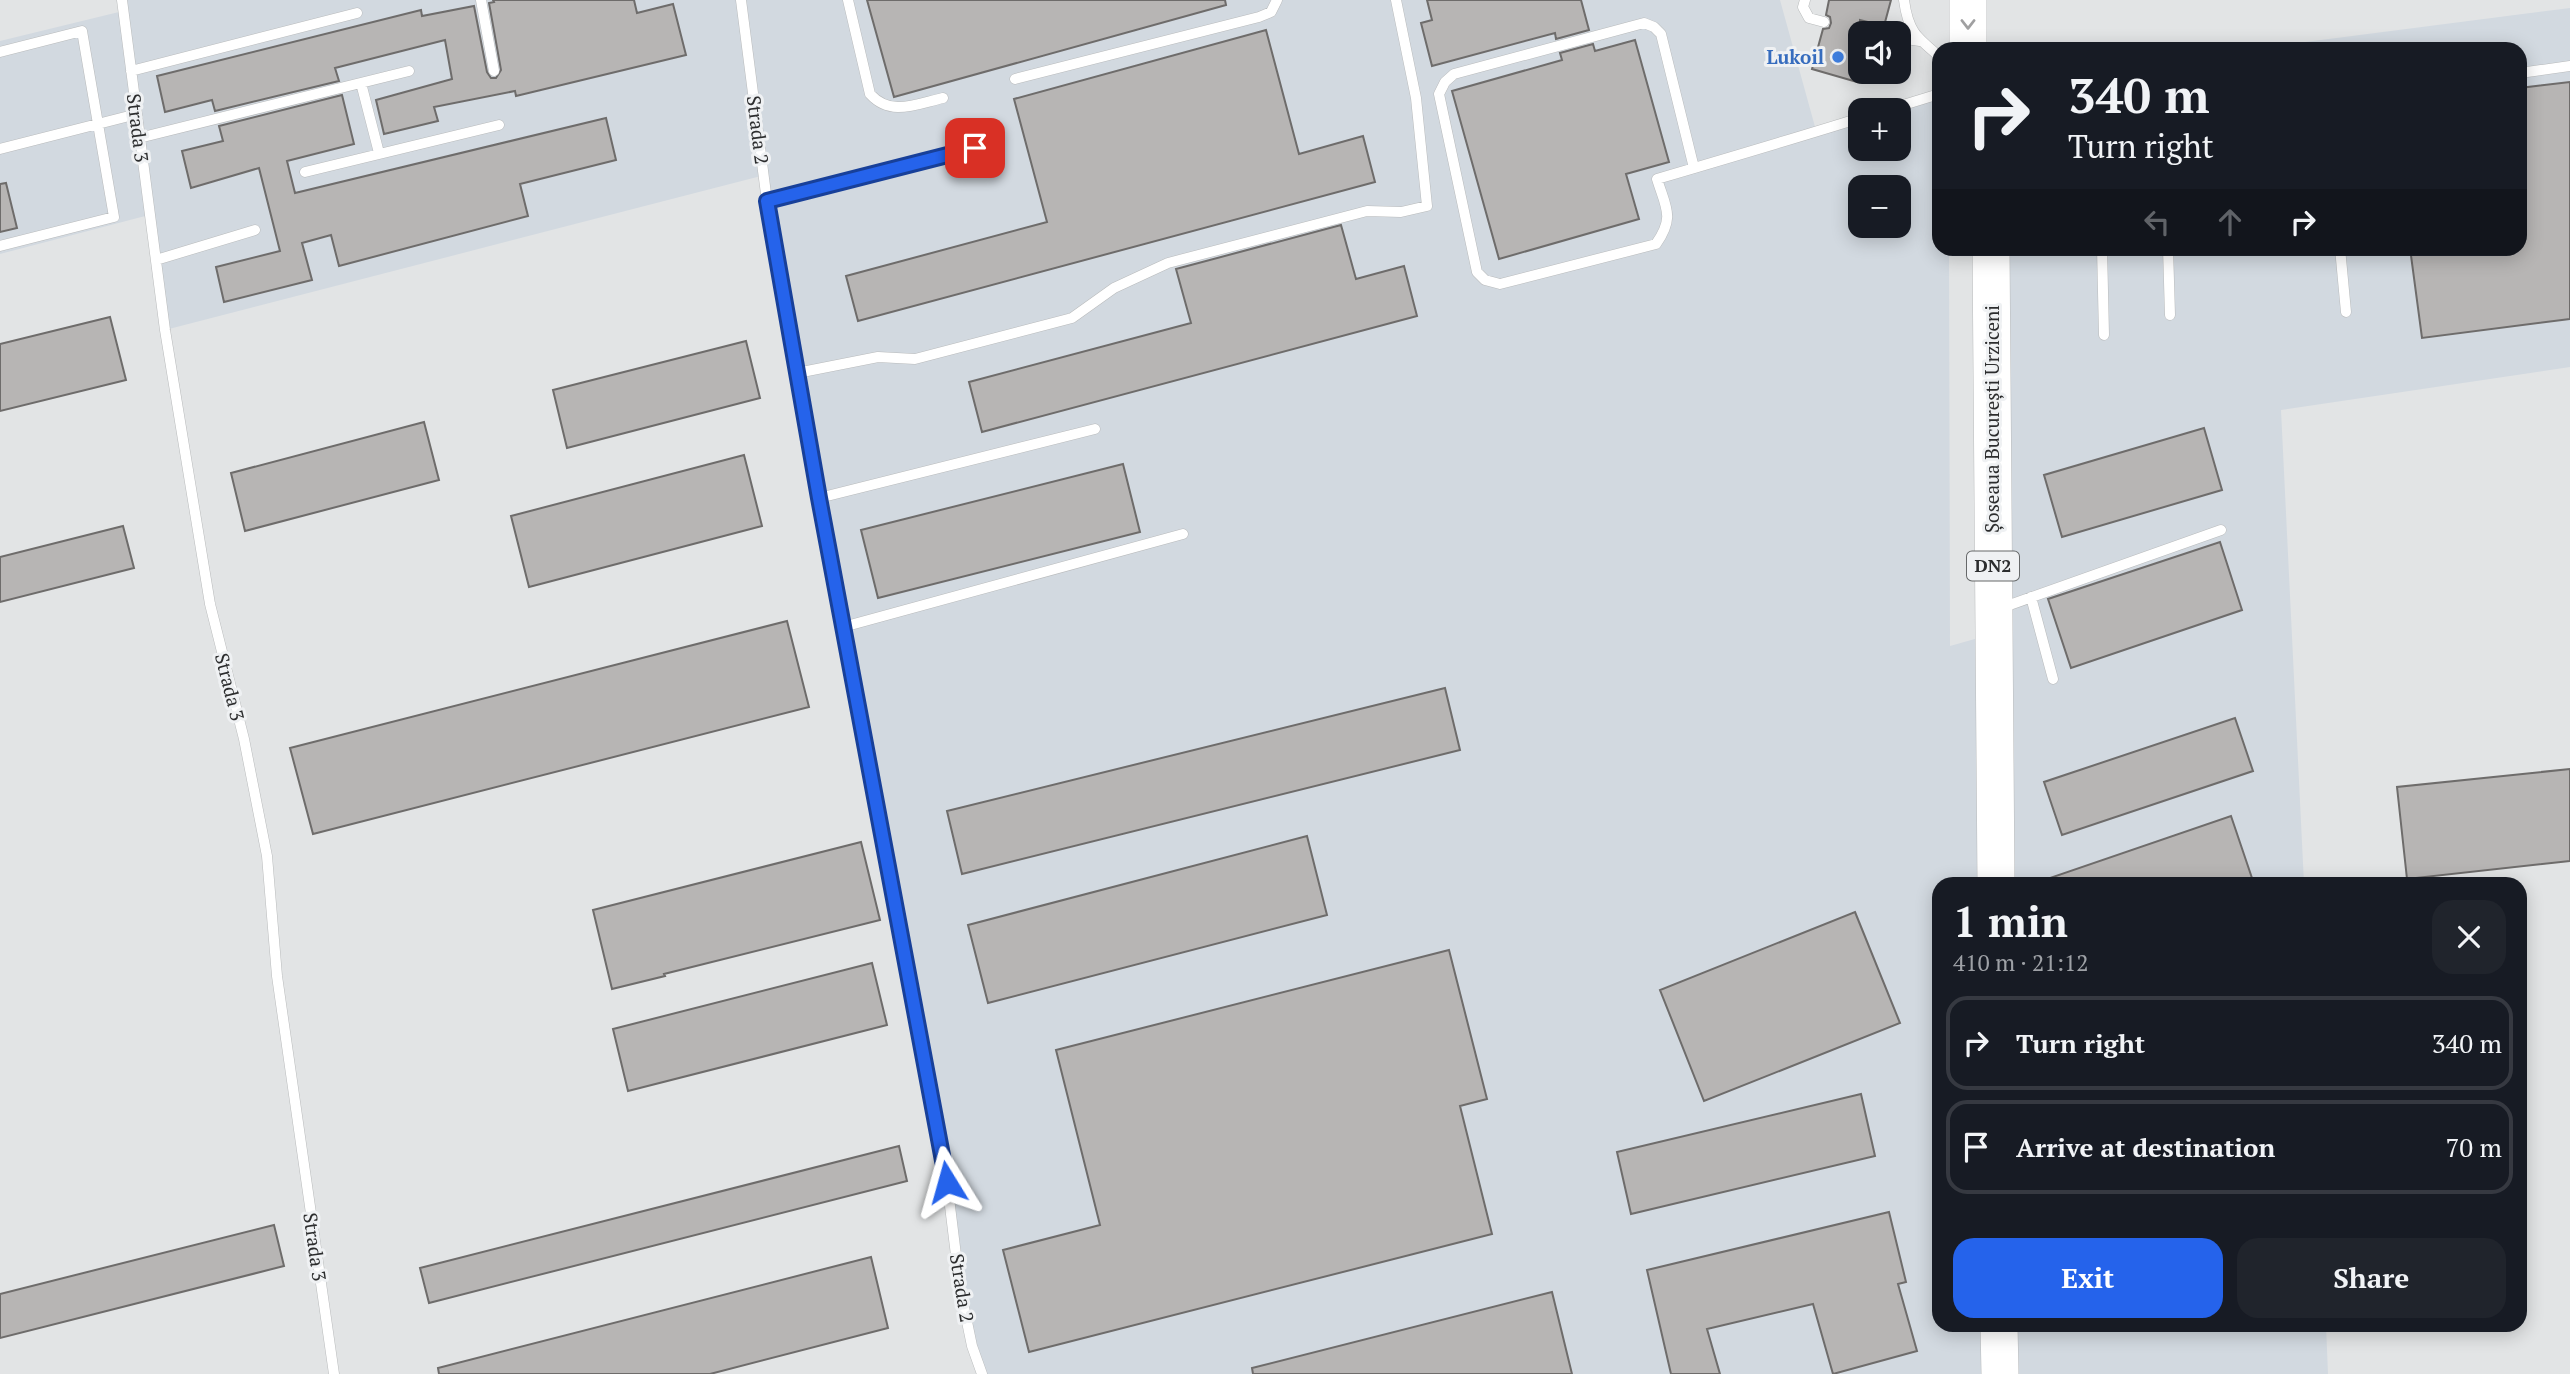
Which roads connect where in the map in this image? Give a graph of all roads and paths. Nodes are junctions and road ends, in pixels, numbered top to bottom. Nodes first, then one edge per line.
1 (121, 0) edge
2 (481, 0) edge
3 (741, 0) edge
4 (848, 0) edge
5 (1277, 0) edge
6 (1396, 0) edge
7 (1805, 0) edge
8 (1904, 0) edge
9 (1968, 0) edge
10 (1992, 0) edge
11 (357, 13) dead end
12 (1824, 23) dead end
13 (1911, 40) edge
14 (1920, 41) junction
15 (1968, 42) edge
16 (1992, 42) edge
17 (1932, 50) edge
18 (0, 52) edge
19 (2570, 66) edge
20 (131, 71) junction
21 (410, 71) dead end
22 (494, 71) dead end
23 (2527, 71) edge
24 (1015, 79) dead end
25 (360, 83) junction
26 (1932, 96) edge
27 (943, 98) dead end
28 (1911, 102) edge
29 (137, 114) junction
30 (1848, 122) edge
31 (98, 124) junction
32 (499, 125) dead end
33 (139, 138) junction
34 (975, 148) dead end
35 (0, 149) edge
36 (379, 153) junction
37 (1694, 168) junction
38 (305, 172) dead end
39 (767, 201) junction
40 (255, 230) dead end
41 (0, 246) edge
42 (1970, 256) edge
43 (1991, 256) edge
44 (2102, 256) edge
45 (2168, 256) edge
46 (2341, 256) edge
47 (156, 260) junction
48 (2346, 312) dead end
49 (2170, 315) dead end
50 (2104, 335) dead end
51 (797, 373) junction
52 (1095, 429) dead end
53 (819, 498) junction
54 (2221, 530) dead end
55 (1184, 534) dead end
56 (2031, 597) junction
57 (1993, 611) junction
58 (843, 627) junction
59 (2053, 679) dead end
60 (1975, 877) edge
61 (1996, 877) edge
62 (1978, 1332) edge
63 (1999, 1332) edge
64 (334, 1374) edge
65 (982, 1374) edge
66 (1979, 1374) edge
67 (2000, 1374) edge

1 - 20 lane, Strada 3
2 - 22 lane
3 - 39 lane, Strada 2
4 - 27 lane
5 - 24 lane
6 - 51 lane
7 - 12 lane
8 - 14 lane
9 -> 15 highway
10 - 16 highway
11 - 20 lane
13 - 14 lane
14 - 17 lane
18 - 31 lane
19 - 23 lane
20 - 29 lane, Strada 3
21 - 25 lane
25 - 33 lane
25 - 36 lane
26 - 28 lane
29 - 31 lane
29 - 33 lane, Strada 3
30 - 37 lane
31 - 35 lane
31 - 41 lane
32 - 36 lane
33 - 47 lane, Strada 3
34 - 39 lane
36 - 38 lane
37 - 37 lane
39 - 51 lane, Strada 2
40 - 47 lane
42 - 60 highway, Șoseaua București Urziceni / DN2
43 - 57 highway, Șoseaua București Urziceni / DN2
44 - 50 lane
45 - 49 lane
46 - 48 lane
47 - 64 lane, Strada 3
51 - 53 lane, Strada 2
52 - 53 lane
53 - 58 lane, Strada 2
54 - 56 lane
55 - 58 lane
56 - 57 lane
56 - 59 lane
57 - 61 highway, Șoseaua București Urziceni / DN2
58 - 65 lane, Strada 2
62 - 66 highway
63 - 67 highway

